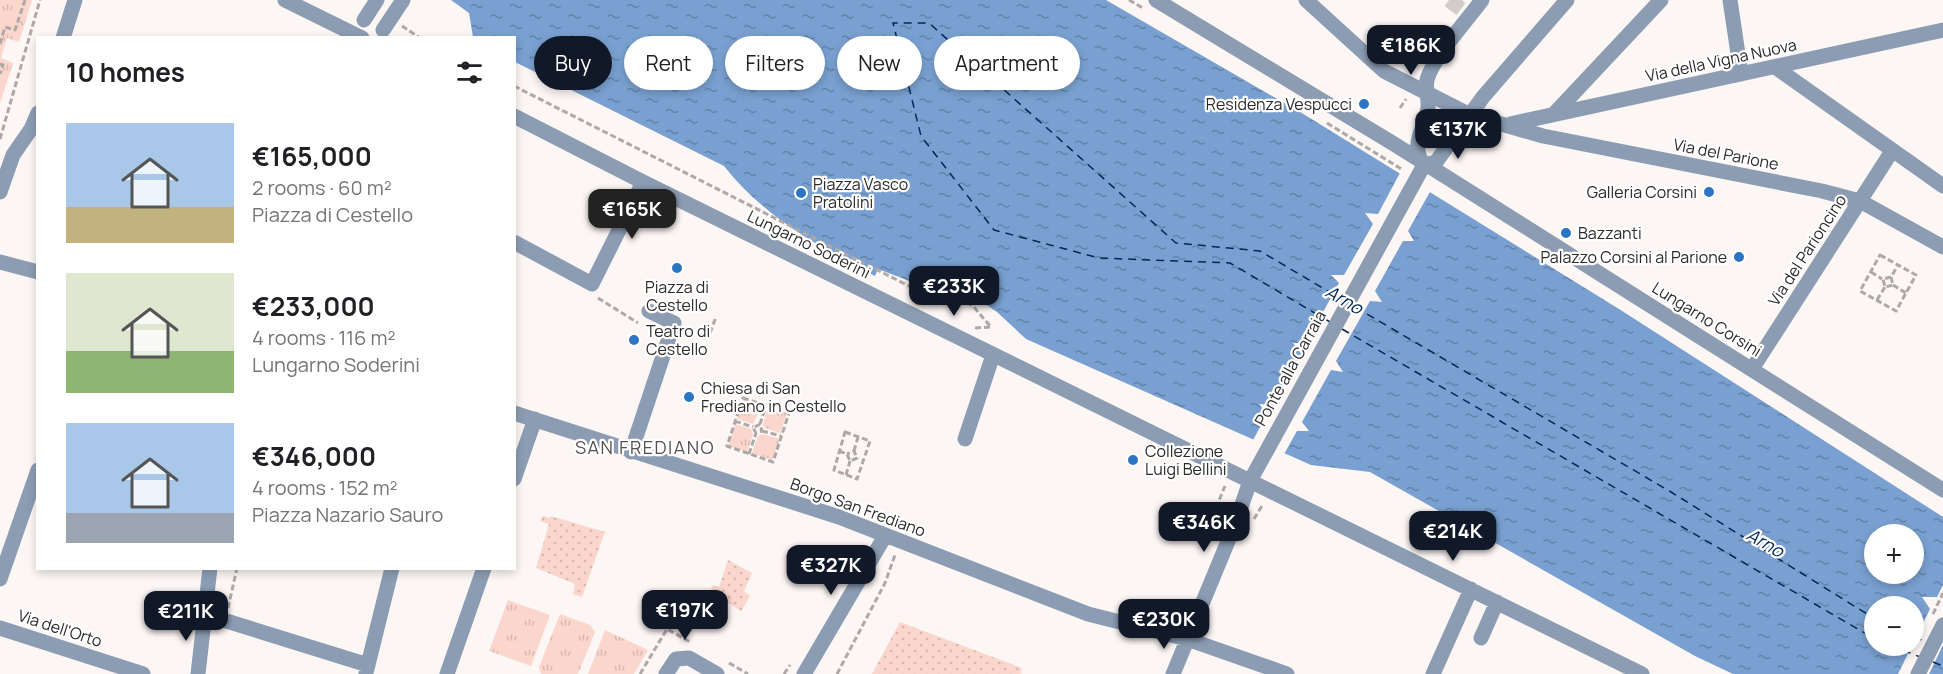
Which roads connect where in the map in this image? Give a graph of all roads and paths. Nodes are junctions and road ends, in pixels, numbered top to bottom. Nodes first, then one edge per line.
1 (25, 0) edge
2 (40, 0) edge
3 (75, 0) edge
4 (285, 0) edge
5 (377, 0) edge
6 (404, 0) edge
7 (1156, 0) edge
8 (1306, 0) edge
9 (1482, 0) edge
10 (1567, 0) edge
11 (1661, 0) edge
12 (1730, 0) edge
13 (0, 25) edge
14 (5, 27) junction
15 (1943, 30) edge
16 (378, 34) edge
17 (358, 35) edge
18 (64, 36) edge
19 (0, 44) edge
20 (0, 64) edge
21 (1776, 66) junction
22 (0, 74) edge
23 (1741, 74) junction
24 (516, 87) edge
25 (1427, 94) junction
26 (1406, 99) dead end
27 (1400, 108) dead end
28 (1554, 114) junction
29 (1470, 115) junction
30 (516, 117) edge
31 (1500, 122) junction
32 (36, 126) edge
33 (0, 139) edge
34 (1892, 151) junction
35 (1424, 165) junction
36 (643, 182) junction
37 (1943, 186) edge
38 (0, 192) edge
39 (1860, 201) junction
40 (516, 243) edge
41 (1943, 247) edge
42 (0, 262) edge
43 (1898, 265) junction
44 (36, 271) edge
45 (1871, 272) junction
46 (1891, 277) junction
47 (1883, 279) junction
48 (1893, 285) junction
49 (1885, 287) junction
50 (1906, 293) junction
51 (1877, 300) junction
52 (649, 310) dead end
53 (716, 317) dead end
54 (964, 332) dead end
55 (710, 333) dead end
56 (993, 355) junction
57 (1752, 369) junction
58 (766, 406) junction
59 (516, 414) edge
60 (535, 419) junction
61 (735, 421) junction
62 (759, 424) junction
63 (753, 428) junction
64 (762, 430) junction
65 (756, 434) junction
66 (782, 437) junction
67 (858, 437) junction
68 (965, 439) dead end
69 (839, 451) junction
70 (854, 451) junction
71 (631, 452) junction
72 (749, 454) junction
73 (847, 454) junction
74 (857, 458) junction
75 (864, 460) junction
76 (850, 461) junction
77 (516, 473) edge
78 (846, 475) junction
79 (36, 476) edge
80 (1250, 480) junction
81 (1943, 490) edge
82 (885, 536) junction
83 (898, 547) dead end
84 (210, 570) edge
85 (218, 570) edge
86 (237, 570) edge
87 (392, 570) edge
88 (483, 570) edge
89 (0, 579) edge
90 (1471, 589) junction
91 (1497, 602) junction
92 (227, 610) dead end
93 (207, 615) junction
94 (1943, 625) edge
95 (0, 628) edge
96 (1481, 638) dead end
97 (1187, 639) junction
98 (367, 670) edge
99 (143, 674) edge
100 (198, 674) edge
101 (447, 674) edge
102 (666, 674) edge
103 (717, 674) edge
104 (804, 674) edge
105 (837, 674) edge
106 (1173, 674) edge
107 (1287, 674) edge
108 (1433, 674) edge
109 (1642, 674) edge
110 (1918, 674) edge

1 - 14 path
2 - 33 path
3 - 18 street
4 - 17 street
5 - 17 street, bridge
6 - 16 street, bridge
7 - 35 street, Lungarno Corsini
8 - 25 street, Via del Parione
9 - 25 street
10 - 29 street
11 - 28 street
12 - 23 street
13 - 14 path
14 - 19 path
15 - 21 street, Via della Vigna Nuova
20 - 22 path
21 - 23 street, Via della Vigna Nuova
21 - 34 street
23 - 28 street, Via della Vigna Nuova
24 - 54 path
25 - 29 street, Via del Parione
25 - 35 street
26 - 27 path
28 - 31 street, Via della Vigna Nuova
29 - 31 street, Via del Parione
29 - 35 street
30 - 36 street, Lungarno Soderini
31 - 39 street, Via del Parione
32 - 38 street
34 - 37 street
34 - 39 street, Via del Parioncino
35 - 57 street, Lungarno Corsini
35 - 80 street, Ponte alla Carraia
36 - 40 street
36 - 56 street, Lungarno Soderini
39 - 41 street, Via del Parione
39 - 57 street, Via del Parioncino
42 - 44 street
43 - 45 path
43 - 46 path
43 - 50 path
45 - 47 path
45 - 51 path
46 - 47 path
46 - 48 path
47 - 49 path
48 - 49 path
48 - 50 path
49 - 51 path
50 - 51 path
52 - 71 street
53 - 55 path
56 - 68 street
56 - 80 street, Lungarno Soderini
57 - 81 street, Lungarno Corsini
58 - 61 path
58 - 62 path
58 - 66 path
59 - 60 street, Borgo San Frediano
60 - 71 street, Borgo San Frediano
60 - 77 street
61 - 63 path
61 - 72 path
62 - 63 path
62 - 64 path
63 - 65 path
64 - 65 path
64 - 66 path
65 - 72 path
66 - 72 path
67 - 69 path
67 - 70 path
67 - 75 path
69 - 73 path
69 - 78 path
70 - 73 path
70 - 74 path
71 - 82 street, Borgo San Frediano
73 - 76 path
74 - 75 path
74 - 76 path
75 - 78 path
76 - 78 path
79 - 89 street
80 - 90 street, Lungarno Soderini
80 - 97 street, Ponte alla Carraia
82 - 97 street, Borgo San Frediano
82 - 104 street
83 - 105 path
84 - 93 street
85 - 93 street
86 - 92 path
87 - 98 street
88 - 101 street
90 - 91 street, Lungarno Soderini
90 - 108 street
91 - 96 street
91 - 109 street, Lungarno Soderini
93 - 98 street
93 - 100 street
94 - 110 street
95 - 99 street, Via dell'Orto
97 - 106 street, Ponte alla Carraia
97 - 107 street, Borgo San Frediano
102 - 103 street

